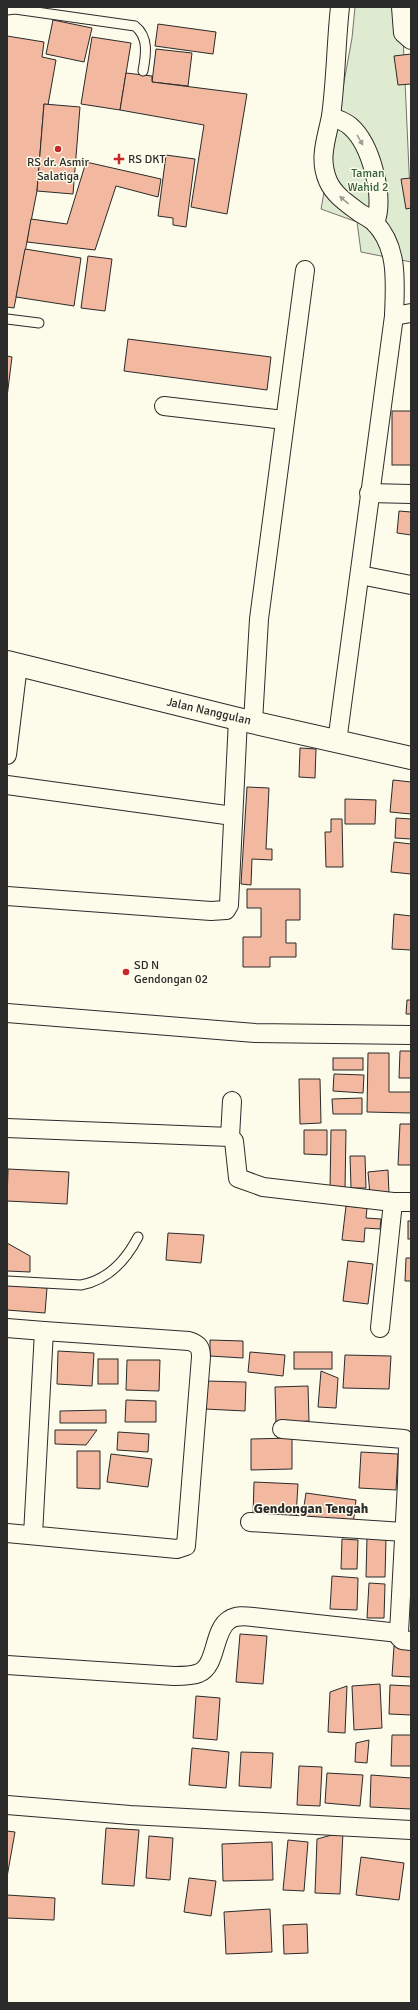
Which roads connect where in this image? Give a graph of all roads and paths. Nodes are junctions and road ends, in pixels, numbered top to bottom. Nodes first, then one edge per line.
1 (340, 7) edge
2 (401, 7) edge
3 (7, 10) edge
4 (411, 40) edge
5 (143, 71) dead end
6 (330, 117) junction
7 (375, 223) junction
8 (305, 270) dead end
9 (403, 314) edge
10 (7, 319) edge
11 (39, 323) dead end
12 (164, 406) dead end
13 (284, 420) junction
14 (369, 493) junction
15 (411, 494) edge
16 (360, 575) junction
17 (411, 584) edge
18 (12, 664) edge
19 (246, 720) junction
20 (337, 742) junction
21 (7, 755) edge
22 (411, 758) edge
23 (7, 785) edge
24 (233, 816) junction
25 (7, 896) edge
26 (7, 1013) edge
27 (411, 1035) edge
28 (232, 1101) dead end
29 (7, 1128) edge
30 (230, 1137) junction
31 (393, 1202) junction
32 (411, 1202) edge
33 (138, 1237) dead end
34 (7, 1281) edge
35 (7, 1328) edge
36 (380, 1328) dead end
37 (44, 1331) junction
38 (282, 1429) dead end
39 (409, 1483) edge
40 (250, 1522) dead end
41 (404, 1532) junction
42 (7, 1533) edge
43 (33, 1535) junction
44 (406, 1612) edge
45 (405, 1637) edge
46 (7, 1665) edge
47 (7, 1805) edge
48 (411, 1830) edge

1 - 6 street
2 - 4 street
3 - 5 lane
6 -> 7 street
7 -> 6 street
7 - 9 street
8 - 13 street
9 - 14 street
10 - 11 lane
12 - 13 street
13 - 19 street
14 - 15 street
14 - 16 street
16 - 17 street
16 - 20 street
18 - 19 street, Jalan Nanggulan
18 - 21 street
19 - 20 street, Jalan Nanggulan
19 - 24 street
20 - 22 street, Jalan Nanggulan
23 - 24 street
24 - 25 street
26 - 27 street
28 - 30 street
29 - 30 street
30 - 31 street
31 - 32 street
31 - 36 street
33 - 34 lane
35 - 37 street
37 - 43 street
37 - 43 street
38 - 39 street
39 - 41 street
40 - 41 street
41 - 44 street
42 - 43 street
44 - 45 street
45 - 46 street
47 - 48 street

